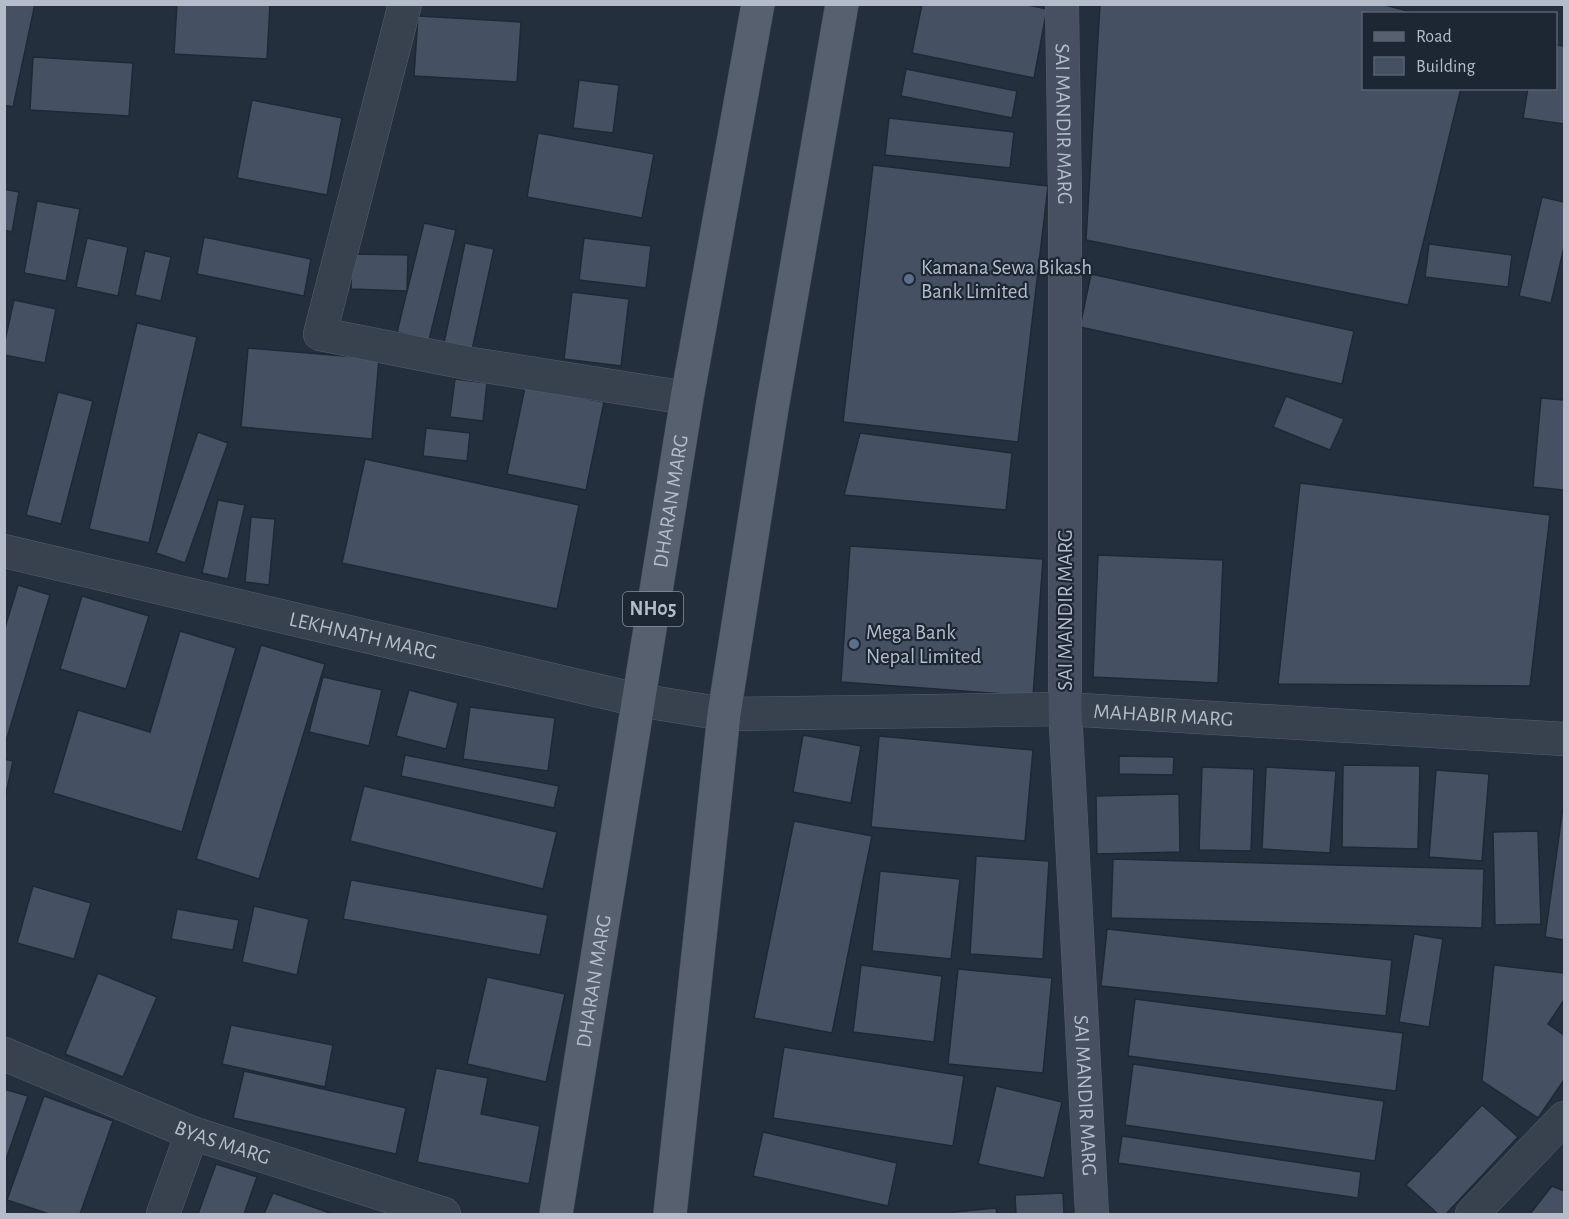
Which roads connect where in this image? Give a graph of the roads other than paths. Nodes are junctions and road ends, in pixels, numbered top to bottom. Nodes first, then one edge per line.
1 (405, 4) edge
2 (758, 4) edge
3 (842, 4) edge
4 (1062, 4) edge
5 (687, 398) junction
6 (4, 551) edge
7 (638, 700) junction
8 (1065, 710) junction
9 (724, 714) junction
10 (1564, 739) edge
11 (4, 1054) edge
12 (1564, 1118) edge
13 (192, 1133) junction
14 (163, 1215) edge
15 (444, 1215) edge
16 (556, 1215) edge
17 (670, 1215) edge
18 (1092, 1215) edge
19 (1472, 1215) edge

1 - 5 street
2 - 5 main road, DHARAN MARG / NH05
3 - 9 main road
4 - 8 street, SAI MANDIR MARG
5 - 7 main road, DHARAN MARG / NH05
6 - 7 street, LEKHNATH MARG
7 - 9 street, LEKHNATH MARG
7 - 16 main road, DHARAN MARG / NH05
8 - 9 street, MAHABIR MARG
8 - 10 street, MAHABIR MARG
8 - 18 street, SAI MANDIR MARG
9 - 17 main road
11 - 13 street, BYAS MARG
12 - 19 street
13 - 14 street
13 - 15 street, BYAS MARG

